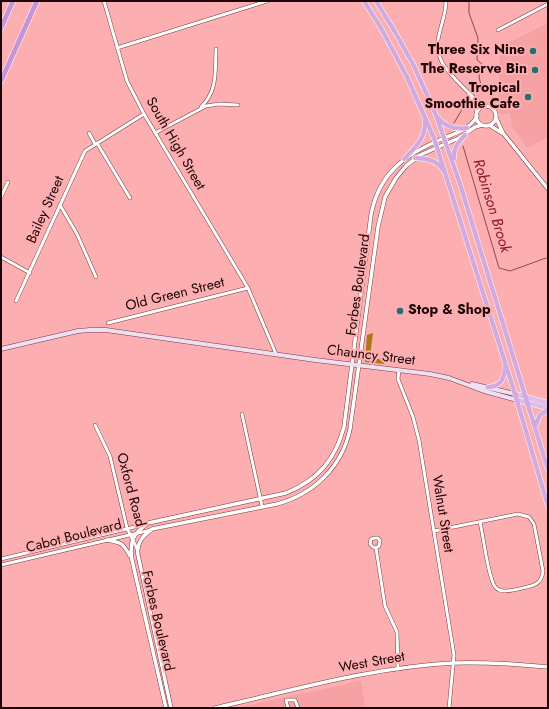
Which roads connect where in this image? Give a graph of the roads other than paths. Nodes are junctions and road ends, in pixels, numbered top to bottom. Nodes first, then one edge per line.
1 (14, 1) edge
2 (37, 1) edge
3 (104, 1) edge
4 (267, 1) edge
5 (364, 1) edge
6 (376, 1) edge
7 (446, 1) edge
8 (548, 4) edge
9 (1, 28) edge
10 (498, 30) dead end
11 (117, 48) junction
12 (216, 49) dead end
13 (1, 81) edge
14 (469, 92) junction
15 (238, 105) dead end
16 (484, 106) junction
17 (200, 108) junction
18 (144, 114) junction
19 (477, 114) junction
20 (436, 116) junction
21 (424, 117) junction
22 (496, 118) junction
23 (482, 125) junction
24 (489, 125) junction
25 (467, 128) junction
26 (89, 132) dead end
27 (155, 133) junction
28 (503, 134) junction
29 (465, 135) junction
30 (444, 138) junction
31 (435, 142) junction
32 (96, 143) junction
33 (446, 143) junction
34 (437, 147) junction
35 (415, 158) junction
36 (404, 159) junction
37 (454, 164) junction
38 (445, 174) junction
39 (8, 182) dead end
40 (548, 189) edge
41 (1, 197) edge
42 (130, 198) dead end
43 (60, 205) junction
44 (1, 257) edge
45 (30, 273) junction
46 (96, 277) dead end
47 (248, 288) junction
48 (16, 301) dead end
49 (108, 323) dead end
50 (1, 349) edge
51 (276, 354) junction
52 (352, 364) junction
53 (505, 364) junction
54 (359, 365) junction
55 (399, 370) junction
56 (462, 382) junction
57 (488, 387) junction
58 (515, 394) junction
59 (526, 397) junction
60 (517, 400) junction
61 (528, 402) junction
62 (548, 403) edge
63 (548, 409) edge
64 (242, 414) dead end
65 (95, 425) dead end
66 (535, 426) junction
67 (548, 470) edge
68 (260, 499) junction
69 (262, 506) junction
70 (548, 506) edge
71 (480, 522) junction
72 (148, 523) junction
73 (127, 528) junction
74 (152, 529) junction
75 (434, 531) junction
76 (137, 533) junction
77 (130, 534) junction
78 (132, 539) junction
79 (106, 540) junction
80 (376, 548) dead end
81 (137, 549) junction
82 (1, 558) edge
83 (132, 560) junction
84 (1, 565) edge
85 (454, 663) junction
86 (548, 666) edge
87 (398, 669) junction
88 (285, 692) junction
89 (286, 700) junction
90 (166, 708) edge
91 (171, 708) edge
92 (215, 708) edge
93 (288, 708) edge
94 (298, 708) edge
95 (449, 708) edge

1 - 9 highway
2 - 13 highway
3 - 11 street, South High Street
4 - 11 street
5 - 21 highway
6 - 20 highway
7 - 14 street
8 - 10 street
11 - 18 street, South High Street
12 - 17 street
14 - 16 street
14 - 19 street
15 - 17 street
16 - 19 street
16 - 22 street
17 - 27 street
18 - 27 street, South High Street
18 - 32 street, Bailey Street
19 - 23 street
19 - 25 street, Forbes Boulevard
20 - 25 highway
20 - 30 highway
21 - 31 highway
21 - 36 highway
22 - 24 street
22 - 28 street
23 - 24 street
23 - 29 street, Forbes Boulevard
24 - 28 street
25 - 30 street, Forbes Boulevard
26 - 32 street
27 - 47 street, South High Street
28 - 40 street
29 - 33 street, Forbes Boulevard
29 - 37 highway
30 - 31 street, Forbes Boulevard
30 - 33 highway
31 - 34 highway
31 - 36 street, Forbes Boulevard
32 - 42 street
32 - 43 street, Bailey Street
33 - 34 street, Forbes Boulevard
33 - 37 highway
34 - 35 street, Forbes Boulevard
34 - 38 highway
35 - 38 highway
35 - 54 street, Forbes Boulevard
36 - 52 street, Forbes Boulevard
37 - 59 highway
38 - 53 highway
39 - 41 street
43 - 45 street, Bailey Street
43 - 46 street
44 - 45 street
45 - 48 street, Bailey Street
47 - 49 street, Old Green Street
47 - 51 street
50 - 51 main road, Chauncy Street
51 - 52 main road, Chauncy Street
52 - 54 main road, Chauncy Street
52 - 68 street, Forbes Boulevard
53 - 57 highway
53 - 58 highway
54 - 55 main road, Chauncy Street
54 - 69 street, Forbes Boulevard
55 - 56 main road, Chauncy Street
55 - 75 street, Walnut Street
56 - 57 main road, Chauncy Street
56 - 60 main road, Chauncy Street
57 - 58 main road, Chauncy Street
58 - 59 main road, Chauncy Street
58 - 60 highway
59 - 61 highway
59 - 62 main road, Chauncy Street
60 - 61 main road, Chauncy Street
60 - 70 highway
61 - 63 main road, Chauncy Street
61 - 66 highway
63 - 66 highway
64 - 68 street
65 - 73 street, Oxford Road
66 - 67 highway
68 - 69 street
68 - 72 street, Forbes Boulevard
69 - 74 street, Forbes Boulevard
71 - 71 street
71 - 75 street
72 - 73 street, Cabot Boulevard
72 - 76 street
73 - 77 street, Oxford Road
73 - 82 street, Cabot Boulevard
74 - 76 street, Cabot Boulevard
74 - 81 street
75 - 85 street, Walnut Street
76 - 77 street, Cabot Boulevard
76 - 78 street
77 - 78 street, Oxford Road
77 - 79 street, Cabot Boulevard
78 - 81 street, Forbes Boulevard
78 - 83 street, Forbes Boulevard
79 - 83 street
79 - 84 street, Cabot Boulevard
80 - 87 street
81 - 91 street, Forbes Boulevard
83 - 90 street, Forbes Boulevard
85 - 86 street, West Street
85 - 87 street, West Street
85 - 95 street, Walnut Street
87 - 88 street, West Street
88 - 89 street
88 - 92 street, West Street
89 - 93 street
89 - 94 street

